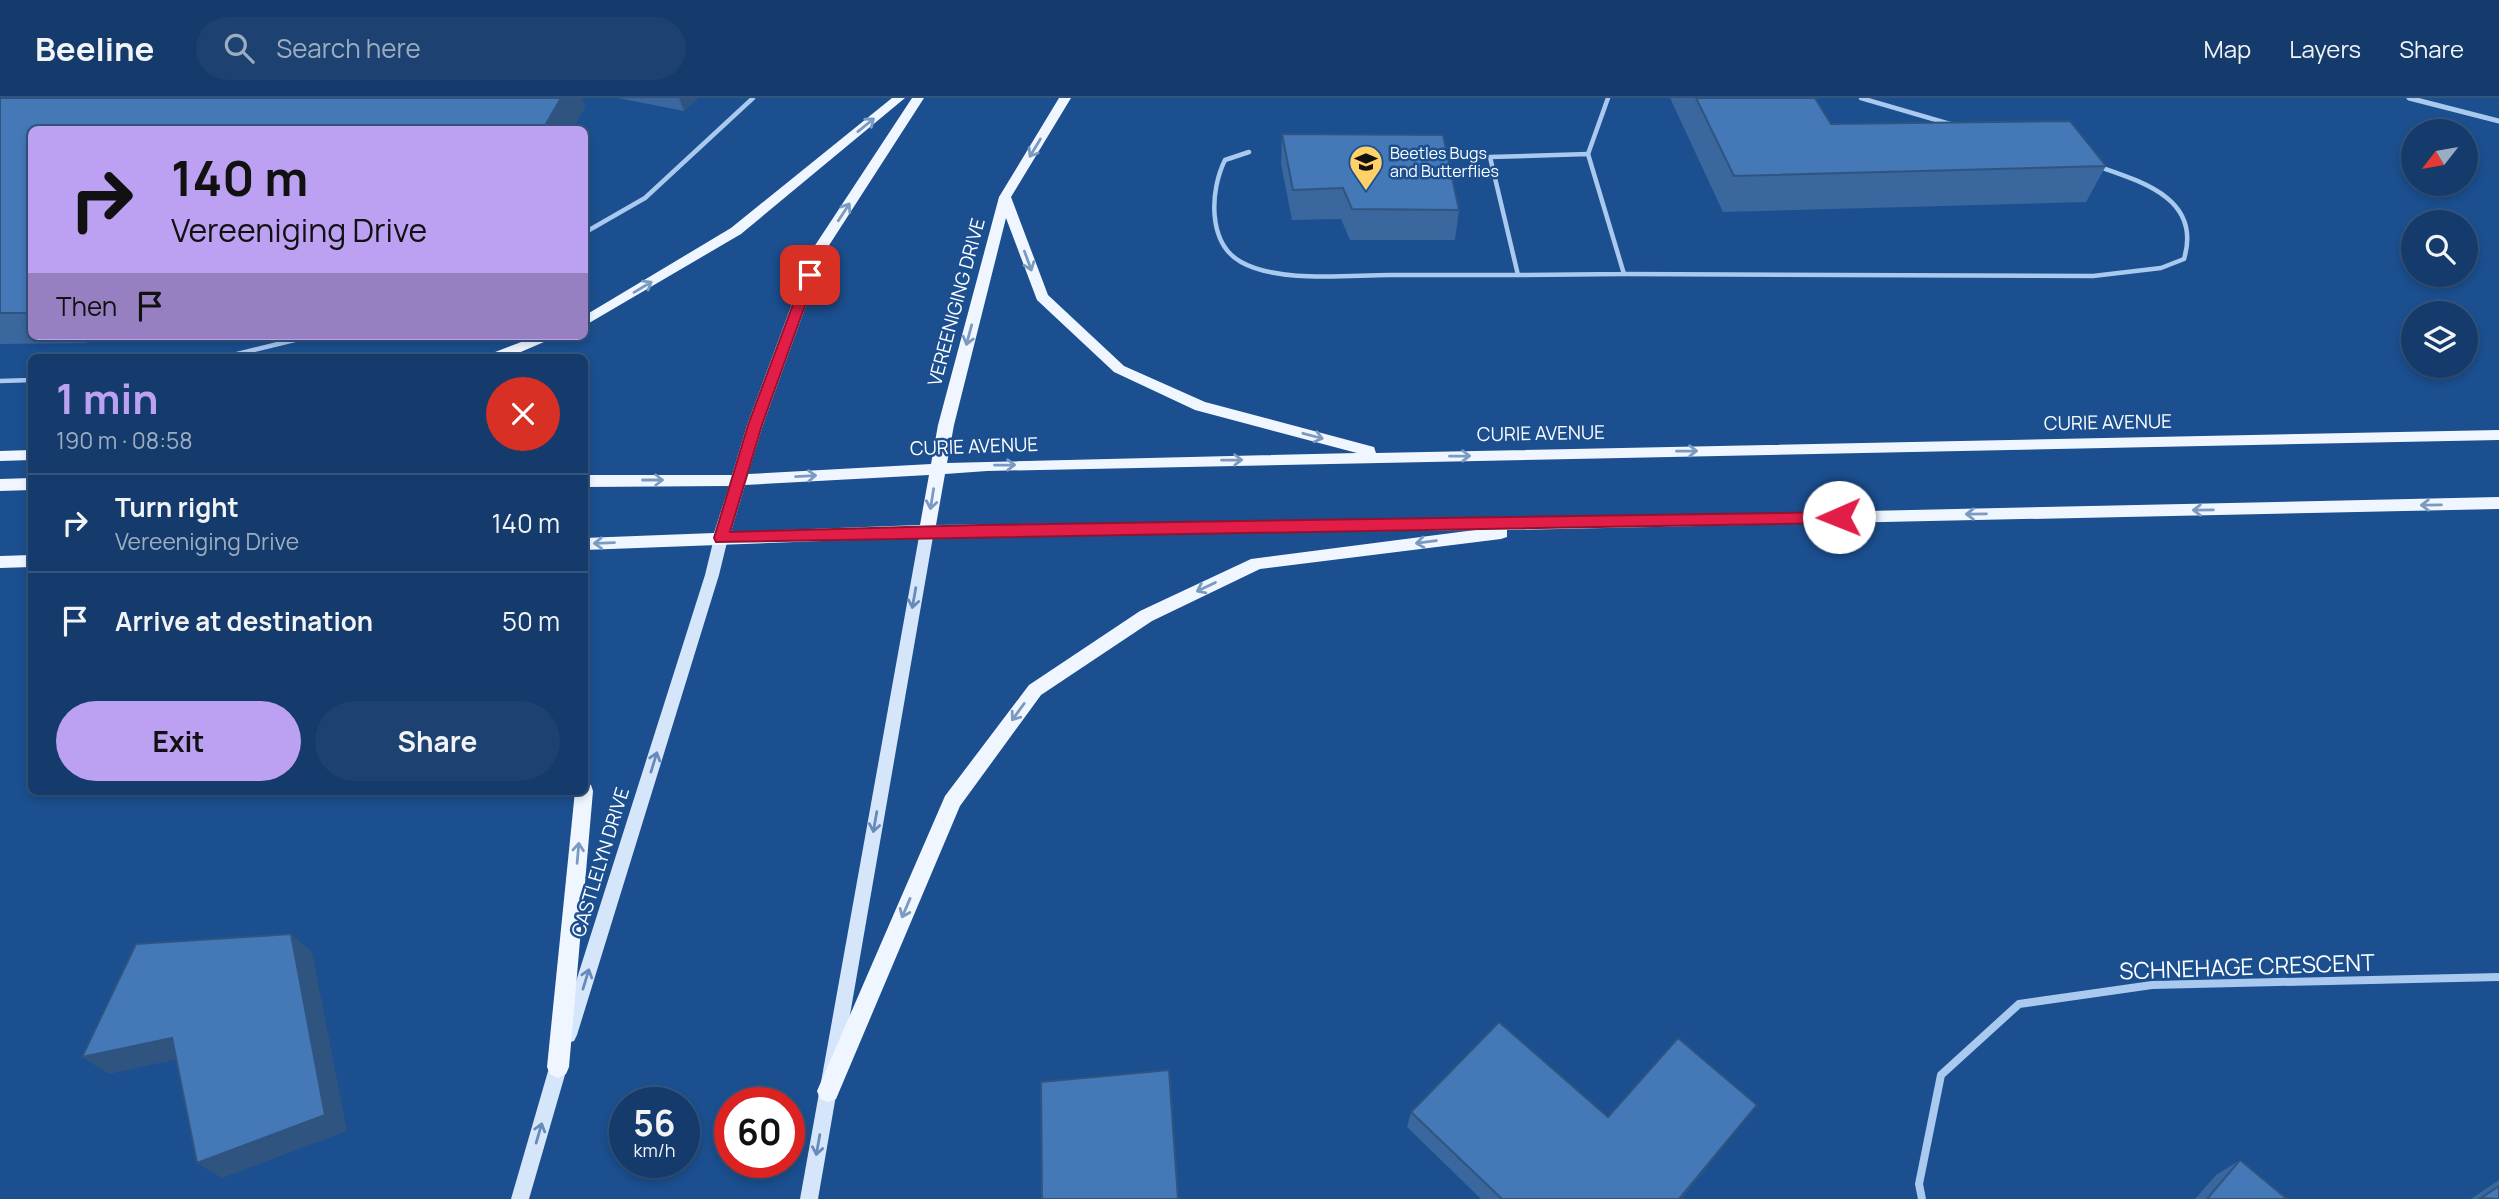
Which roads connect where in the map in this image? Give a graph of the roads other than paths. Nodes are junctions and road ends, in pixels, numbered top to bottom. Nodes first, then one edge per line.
1 (753, 98) edge
2 (899, 98) edge
3 (918, 98) edge
4 (1065, 98) edge
5 (1608, 98) edge
6 (1861, 98) edge
7 (2409, 98) edge
8 (2499, 121) edge
9 (1954, 126) edge
10 (1249, 152) dead end
11 (1588, 155) junction
12 (2095, 165) edge
13 (1005, 197) junction
14 (588, 231) edge
15 (1624, 274) junction
16 (1518, 275) junction
17 (588, 320) edge
18 (294, 340) edge
19 (540, 340) edge
20 (237, 354) edge
21 (503, 354) edge
22 (28, 380) edge
23 (0, 381) edge
24 (2499, 435) edge
25 (28, 455) edge
26 (0, 456) edge
27 (1390, 457) junction
28 (937, 468) junction
29 (738, 480) junction
30 (588, 481) edge
31 (28, 484) edge
32 (0, 485) edge
33 (2499, 503) edge
34 (1591, 523) junction
35 (927, 531) junction
36 (721, 538) junction
37 (588, 544) edge
38 (28, 561) edge
39 (0, 562) edge
40 (584, 795) edge
41 (2499, 976) edge
42 (558, 1067) junction
43 (828, 1091) junction
44 (520, 1199) edge
45 (809, 1199) edge
46 (1922, 1199) edge

1 - 14 lane
17 -> 2 main road
29 -> 3 main road
4 -> 13 main road, VEREENIGING DRIVE
5 - 11 lane
6 - 9 lane
7 - 8 street
10 - 16 lane
11 - 15 lane
11 - 16 lane
12 - 15 lane
13 -> 27 main road
13 -> 28 main road, VEREENIGING DRIVE
15 - 16 lane
18 - 20 lane
19 - 21 main road
22 - 23 lane
27 -> 24 main road, CURIE AVENUE
25 - 26 main road
28 -> 27 main road, CURIE AVENUE
29 -> 28 main road, CURIE AVENUE
28 -> 35 main road, VEREENIGING DRIVE
30 -> 29 main road, CURIE AVENUE
29 - 36 main road
31 - 32 main road
33 -> 34 main road
34 - 35 main road
34 -> 43 main road
35 - 36 main road
35 -> 43 street
36 -> 37 main road
42 -> 36 street, CASTLELYN DRIVE
38 - 39 main road
42 -> 40 main road
41 - 46 street, SCHNEHAGE CRESCENT
44 -> 42 street, CASTLELYN DRIVE
43 -> 45 street

